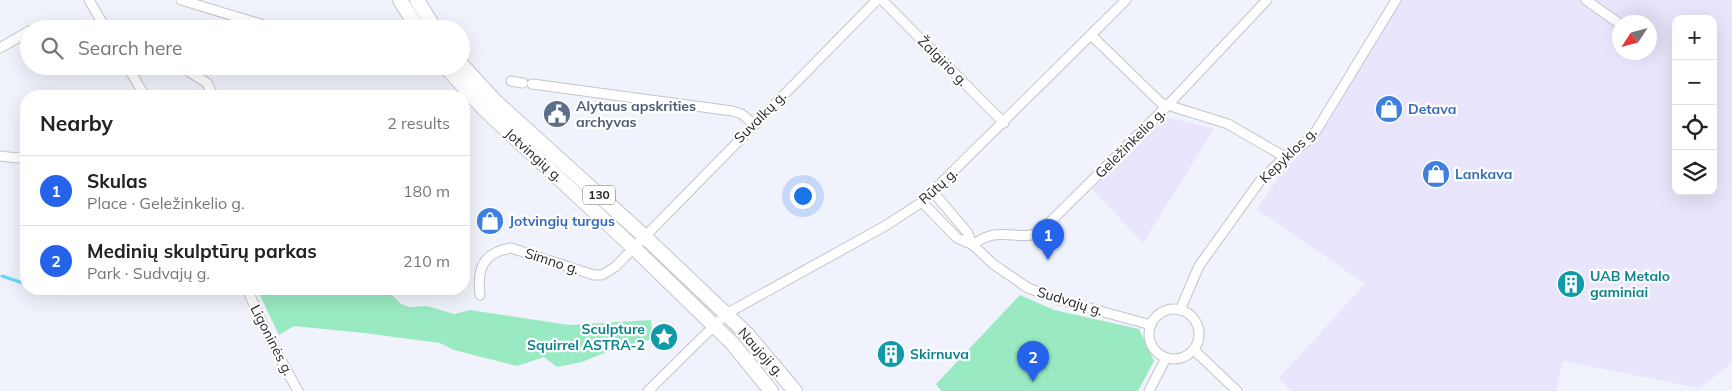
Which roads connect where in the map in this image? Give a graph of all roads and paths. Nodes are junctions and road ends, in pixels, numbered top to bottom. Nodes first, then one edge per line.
1 (89, 0) edge
2 (181, 0) edge
3 (400, 0) edge
4 (417, 0) edge
5 (876, 0) edge
6 (882, 0) edge
7 (1126, 0) edge
8 (1267, 0) edge
9 (1396, 0) edge
10 (1586, 0) edge
11 (1612, 18) edge
12 (101, 20) edge
13 (247, 20) edge
14 (412, 20) edge
15 (429, 20) edge
16 (1091, 35) junction
17 (20, 36) edge
18 (0, 48) edge
19 (470, 74) edge
20 (133, 75) edge
21 (194, 75) edge
22 (453, 75) edge
23 (511, 81) dead end
24 (142, 90) edge
25 (210, 90) edge
26 (466, 90) edge
27 (470, 94) edge
28 (1168, 105) junction
29 (1004, 123) junction
30 (753, 124) junction
31 (0, 156) edge
32 (1285, 157) junction
33 (20, 158) edge
34 (933, 192) junction
35 (922, 202) junction
36 (644, 236) junction
37 (972, 245) junction
38 (634, 248) junction
39 (250, 295) edge
40 (480, 296) dead end
41 (1180, 310) junction
42 (726, 314) junction
43 (714, 325) junction
44 (1150, 325) junction
45 (1194, 350) junction
46 (1166, 358) junction
47 (298, 391) edge
48 (648, 391) edge
49 (770, 391) edge
50 (795, 391) edge
51 (1149, 391) edge
52 (1237, 391) edge

1 - 12 street
2 - 13 street
3 - 14 main road
4 - 15 main road
5 - 30 street, Suvalkų g.
6 - 29 street, Žalgirio g.
7 - 16 street, Rūtų g.
8 - 28 street, Geležinkelio g.
9 - 32 street, Kepyklos g.
10 - 11 street
16 - 28 street
16 - 29 street, Rūtų g.
17 - 18 street
19 - 36 main road, Jotvingių g. / 130
20 - 24 street
21 - 25 street
22 - 26 main road, Jotvingių g.
23 - 30 street
27 - 38 main road, Jotvingių g.
28 - 32 street
28 - 37 street, Geležinkelio g.
29 - 34 street, Rūtų g.
30 - 36 street, Suvalkų g.
31 - 33 street
32 - 41 street, Kepyklos g.
34 - 35 street, Rūtų g.
34 - 37 street, Sudvajų g.
35 - 37 street, Sudvajų g.
35 - 42 street, Rūtų g.
36 - 38 street, Simno g.
36 - 42 main road, Jotvingių g. / 130
37 - 44 street, Sudvajų g.
38 - 40 street, Simno g.
38 - 43 main road, Jotvingių g.
39 - 47 street, Ligoninės g.
41 - 44 street
41 - 45 street
42 - 43 street, Rūtų g.
42 - 50 main road, Naujoji g. / 130
43 - 48 street, Rūtų g.
43 - 49 main road, Naujoji g.
44 - 46 street
45 - 46 street
45 - 52 street
46 - 51 street

